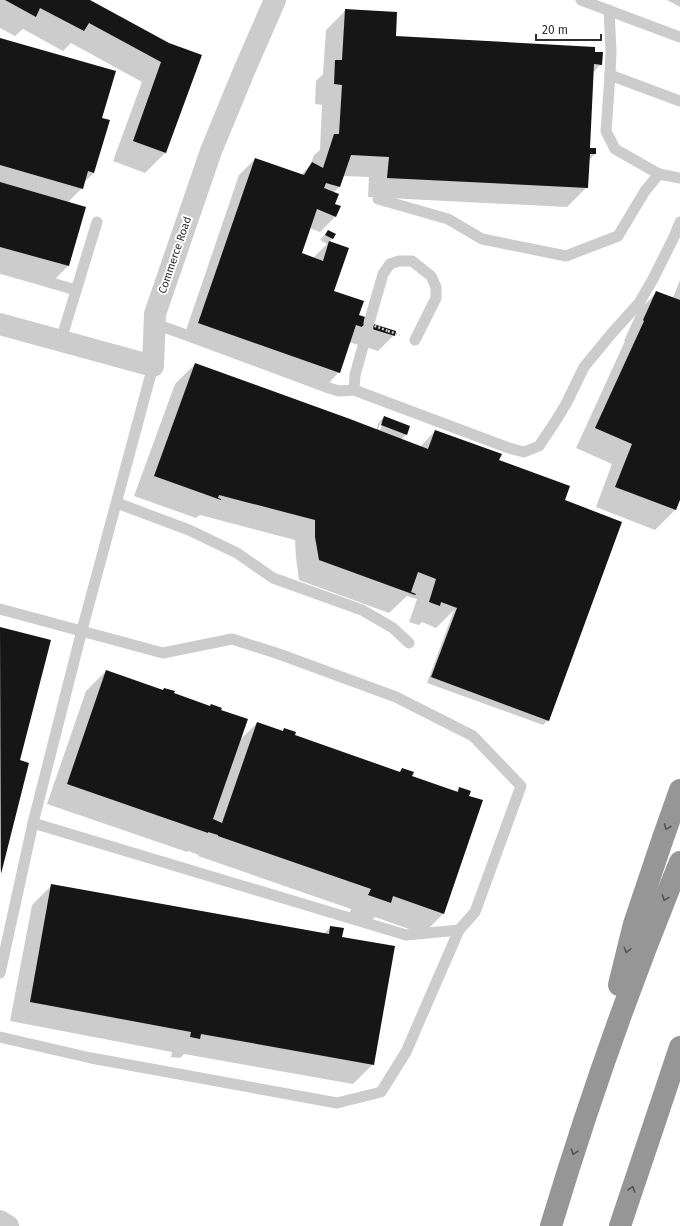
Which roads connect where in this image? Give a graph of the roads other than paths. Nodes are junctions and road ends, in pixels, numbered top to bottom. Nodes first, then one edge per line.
1 (275, 0) edge
2 (581, 0) edge
3 (609, 10) junction
4 (680, 37) edge
5 (610, 75) junction
6 (680, 101) edge
7 (659, 174) junction
8 (680, 178) edge
9 (378, 199) dead end
10 (97, 222) dead end
11 (680, 222) edge
12 (0, 268) edge
13 (76, 290) junction
14 (0, 324) edge
15 (155, 324) junction
16 (61, 340) junction
17 (415, 340) dead end
18 (153, 366) junction
19 (354, 390) junction
20 (117, 503) junction
21 (0, 609) edge
22 (82, 630) junction
23 (410, 642) dead end
24 (680, 790) edge
25 (33, 823) junction
26 (680, 862) edge
27 (459, 930) junction
28 (0, 973) edge
29 (0, 1037) edge
30 (680, 1047) edge
31 (584, 1120) junction
32 (0, 1221) edge
33 (8, 1226) edge
34 (550, 1226) edge
35 (620, 1226) edge

1 - 15 street, Commerce Road
2 - 3 lane
3 - 4 lane
3 - 5 lane
5 - 6 lane
5 - 7 lane
7 - 8 lane
7 - 9 lane
10 - 13 lane
11 - 19 lane
12 - 13 lane
13 - 16 lane
14 - 16 street
15 - 18 street, Commerce Road
15 - 19 lane
16 - 18 street
17 - 19 lane
18 - 20 lane
20 - 22 lane
20 - 23 lane
21 - 22 lane
22 - 25 lane
22 - 27 lane
24 -> 31 highway
25 - 27 lane
25 - 28 lane
26 -> 31 highway
27 - 29 lane
35 -> 30 highway
31 -> 34 highway
32 - 33 street

